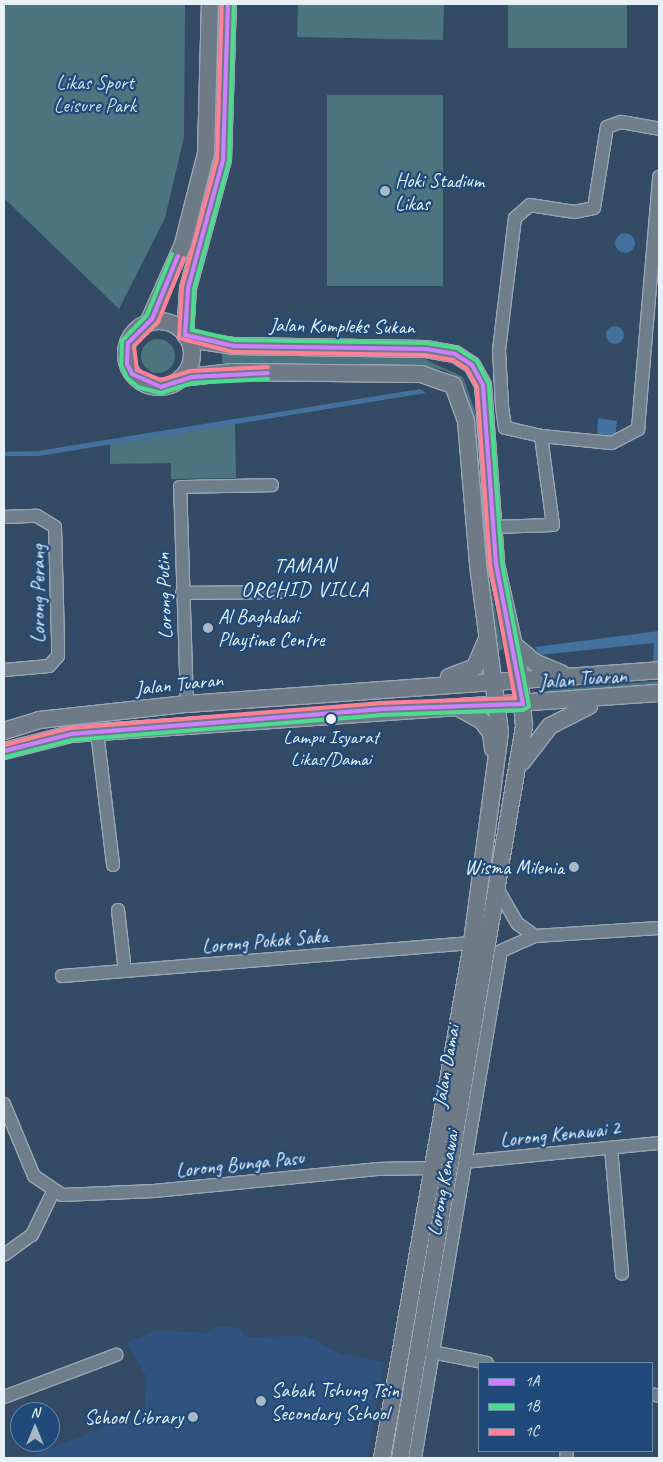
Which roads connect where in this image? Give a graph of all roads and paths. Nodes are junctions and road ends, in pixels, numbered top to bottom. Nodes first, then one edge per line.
1 (210, 4) edge
2 (228, 4) edge
3 (659, 129) edge
4 (659, 176) edge
5 (148, 324) junction
6 (186, 337) junction
7 (181, 378) junction
8 (541, 436) junction
9 (272, 485) dead end
10 (4, 517) edge
11 (493, 527) junction
12 (279, 592) dead end
13 (182, 593) junction
14 (487, 639) junction
15 (513, 644) junction
16 (4, 670) edge
17 (659, 670) edge
18 (581, 675) junction
19 (520, 680) junction
20 (495, 681) junction
21 (378, 690) junction
22 (659, 693) edge
23 (640, 696) junction
24 (187, 704) junction
25 (498, 704) junction
26 (523, 704) junction
27 (456, 706) junction
28 (4, 731) edge
29 (98, 732) junction
30 (4, 751) edge
31 (496, 764) junction
32 (518, 768) junction
33 (113, 865) dead end
34 (498, 890) junction
35 (118, 910) dead end
36 (659, 928) edge
37 (535, 936) junction
38 (472, 944) junction
39 (126, 971) junction
40 (62, 976) dead end
41 (4, 1104) edge
42 (659, 1143) edge
43 (611, 1148) junction
44 (465, 1162) junction
45 (432, 1168) junction
46 (53, 1192) junction
47 (4, 1255) edge
48 (622, 1274) dead end
49 (432, 1352) junction
50 (116, 1354) dead end
51 (482, 1362) edge
52 (4, 1398) edge
53 (382, 1458) edge
54 (400, 1458) edge
55 (415, 1458) edge

1 - 5 main road
2 - 6 main road
3 - 8 street
4 - 8 street
5 - 6 main road
5 - 7 main road
6 - 7 main road
6 - 11 main road, Jalan Kompleks Sukan
7 - 14 main road
8 - 11 street
9 - 13 street, Lorong Putin
10 - 16 street, Lorong Perang
11 - 15 main road, Jalan Kompleks Sukan
12 - 13 street
13 - 24 street, Lorong Putin
14 - 20 main road
14 - 21 main road
15 - 18 main road
15 - 19 main road, Jalan Kompleks Sukan
17 - 18 main road, Jalan Tuaran
18 - 19 main road, Jalan Tuaran
19 - 20 main road, Jalan Tuaran
19 - 26 main road, Jalan Damai
20 - 21 main road, Jalan Tuaran
20 - 25 main road, Jalan Damai
21 - 24 main road, Jalan Tuaran
22 - 23 main road, Jalan Tuaran
23 - 26 main road, Jalan Tuaran
23 - 32 main road
24 - 28 main road, Jalan Tuaran
25 - 26 main road, Jalan Tuaran
25 - 27 main road, Jalan Tuaran
25 - 31 main road, Jalan Damai
26 - 32 main road, Jalan Damai
27 - 29 main road, Jalan Tuaran
27 - 31 main road
29 - 30 main road, Jalan Tuaran
29 - 33 street
31 - 38 main road, Jalan Damai
32 - 34 main road, Jalan Damai
34 - 37 street
34 - 54 main road, Jalan Damai
35 - 39 street
36 - 37 street
37 - 44 street, Lorong Kenawai
38 - 39 street, Lorong Pokok Saka
38 - 45 main road, Jalan Damai
39 - 40 street, Lorong Pokok Saka
41 - 46 street
42 - 43 street, Lorong Kenawai 2
43 - 44 street, Lorong Kenawai 2
43 - 48 street
44 - 49 street, Lorong Kenawai
45 - 46 street, Lorong Bunga Pasu
45 - 53 main road, Jalan Damai
46 - 47 street
49 - 51 street
49 - 55 street, Lorong Kenawai
50 - 52 street

